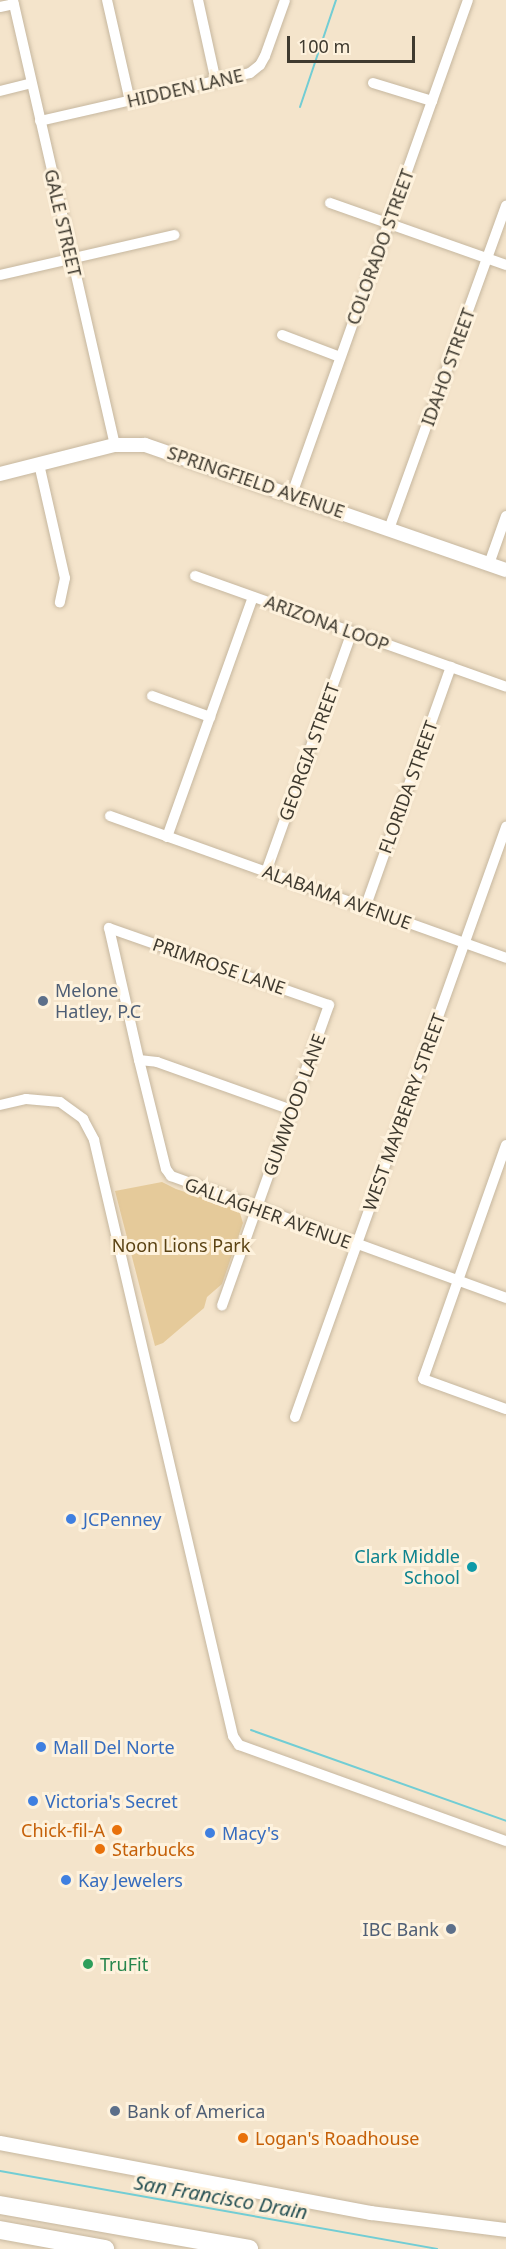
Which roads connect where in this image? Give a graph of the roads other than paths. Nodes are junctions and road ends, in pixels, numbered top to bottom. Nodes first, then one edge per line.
1 (107, 0) edge
2 (198, 0) edge
3 (285, 0) edge
4 (468, 0) edge
5 (13, 2) edge
6 (0, 7) edge
7 (216, 82) junction
8 (32, 83) junction
9 (373, 83) dead end
10 (0, 91) edge
11 (130, 101) junction
12 (432, 101) junction
13 (40, 121) junction
14 (330, 202) dead end
15 (506, 206) edge
16 (388, 224) junction
17 (174, 236) dead end
18 (71, 259) junction
19 (487, 259) junction
20 (506, 265) edge
21 (0, 275) edge
22 (282, 335) dead end
23 (340, 357) junction
24 (115, 445) junction
25 (39, 464) junction
26 (0, 474) edge
27 (291, 494) junction
28 (506, 516) edge
29 (389, 529) junction
30 (489, 564) junction
31 (506, 570) edge
32 (195, 576) dead end
33 (254, 597) junction
34 (60, 602) dead end
35 (352, 632) junction
36 (451, 667) junction
37 (506, 687) edge
38 (152, 696) dead end
39 (210, 717) junction
40 (110, 816) dead end
41 (506, 827) edge
42 (167, 837) junction
43 (266, 872) junction
44 (365, 908) junction
45 (109, 928) joint
46 (464, 943) junction
47 (506, 958) edge
48 (329, 1005) joint
49 (139, 1060) junction
50 (0, 1105) edge
51 (292, 1110) junction
52 (506, 1145) edge
53 (256, 1209) junction
54 (357, 1245) junction
55 (458, 1280) junction
56 (506, 1298) edge
57 (222, 1306) dead end
58 (506, 1409) edge
59 (295, 1417) dead end
60 (506, 1841) edge
61 (0, 2143) edge
62 (6, 2205) edge
63 (0, 2230) edge
64 (506, 2230) edge
65 (105, 2249) edge
66 (249, 2249) edge

1 - 11 street
2 - 7 street
3 - 7 street, HIDDEN LANE
4 - 12 street, COLORADO STREET
5 - 6 street
5 - 8 street, GALE STREET
7 - 11 street, HIDDEN LANE
8 - 10 street
8 - 13 street, GALE STREET
9 - 12 street
11 - 13 street, HIDDEN LANE
12 - 16 street, COLORADO STREET
13 - 18 street, GALE STREET
14 - 16 street
15 - 19 street, IDAHO STREET
16 - 19 street
16 - 23 street, COLORADO STREET
17 - 18 street
18 - 21 street
18 - 24 street, GALE STREET
19 - 20 street
19 - 29 street, IDAHO STREET
22 - 23 street
23 - 27 street, COLORADO STREET
24 - 25 main road, SPRINGFIELD AVENUE
24 - 27 main road, SPRINGFIELD AVENUE
25 - 26 main road, SPRINGFIELD AVENUE
25 - 34 street
27 - 29 main road, SPRINGFIELD AVENUE
28 - 30 street
29 - 30 main road, SPRINGFIELD AVENUE
30 - 31 main road, SPRINGFIELD AVENUE
32 - 33 street
33 - 35 street, ARIZONA LOOP
33 - 39 street, ARIZONA LOOP
35 - 36 street, ARIZONA LOOP
35 - 43 street, GEORGIA STREET
36 - 37 street, ARIZONA LOOP
36 - 44 street, FLORIDA STREET
38 - 39 street
39 - 42 street, ARIZONA LOOP
40 - 42 street, ALABAMA AVENUE
41 - 46 street, WEST MAYBERRY STREET
42 - 43 street, ALABAMA AVENUE
43 - 44 street, ALABAMA AVENUE
44 - 46 street, ALABAMA AVENUE
45 - 48 street, PRIMROSE LANE
45 - 49 street, GALLAGHER AVENUE
46 - 47 street, ALABAMA AVENUE
46 - 54 street, WEST MAYBERRY STREET
48 - 51 street, GUMWOOD LANE
49 - 51 street
49 - 53 street, GALLAGHER AVENUE
50 - 60 street
51 - 53 street, GUMWOOD LANE
52 - 55 street
53 - 54 street, GALLAGHER AVENUE
53 - 57 street, GUMWOOD LANE
54 - 55 street, GALLAGHER AVENUE
54 - 59 street, WEST MAYBERRY STREET
55 - 56 street, GALLAGHER AVENUE
55 - 58 street
61 - 64 main road
62 - 66 highway
63 - 65 highway

